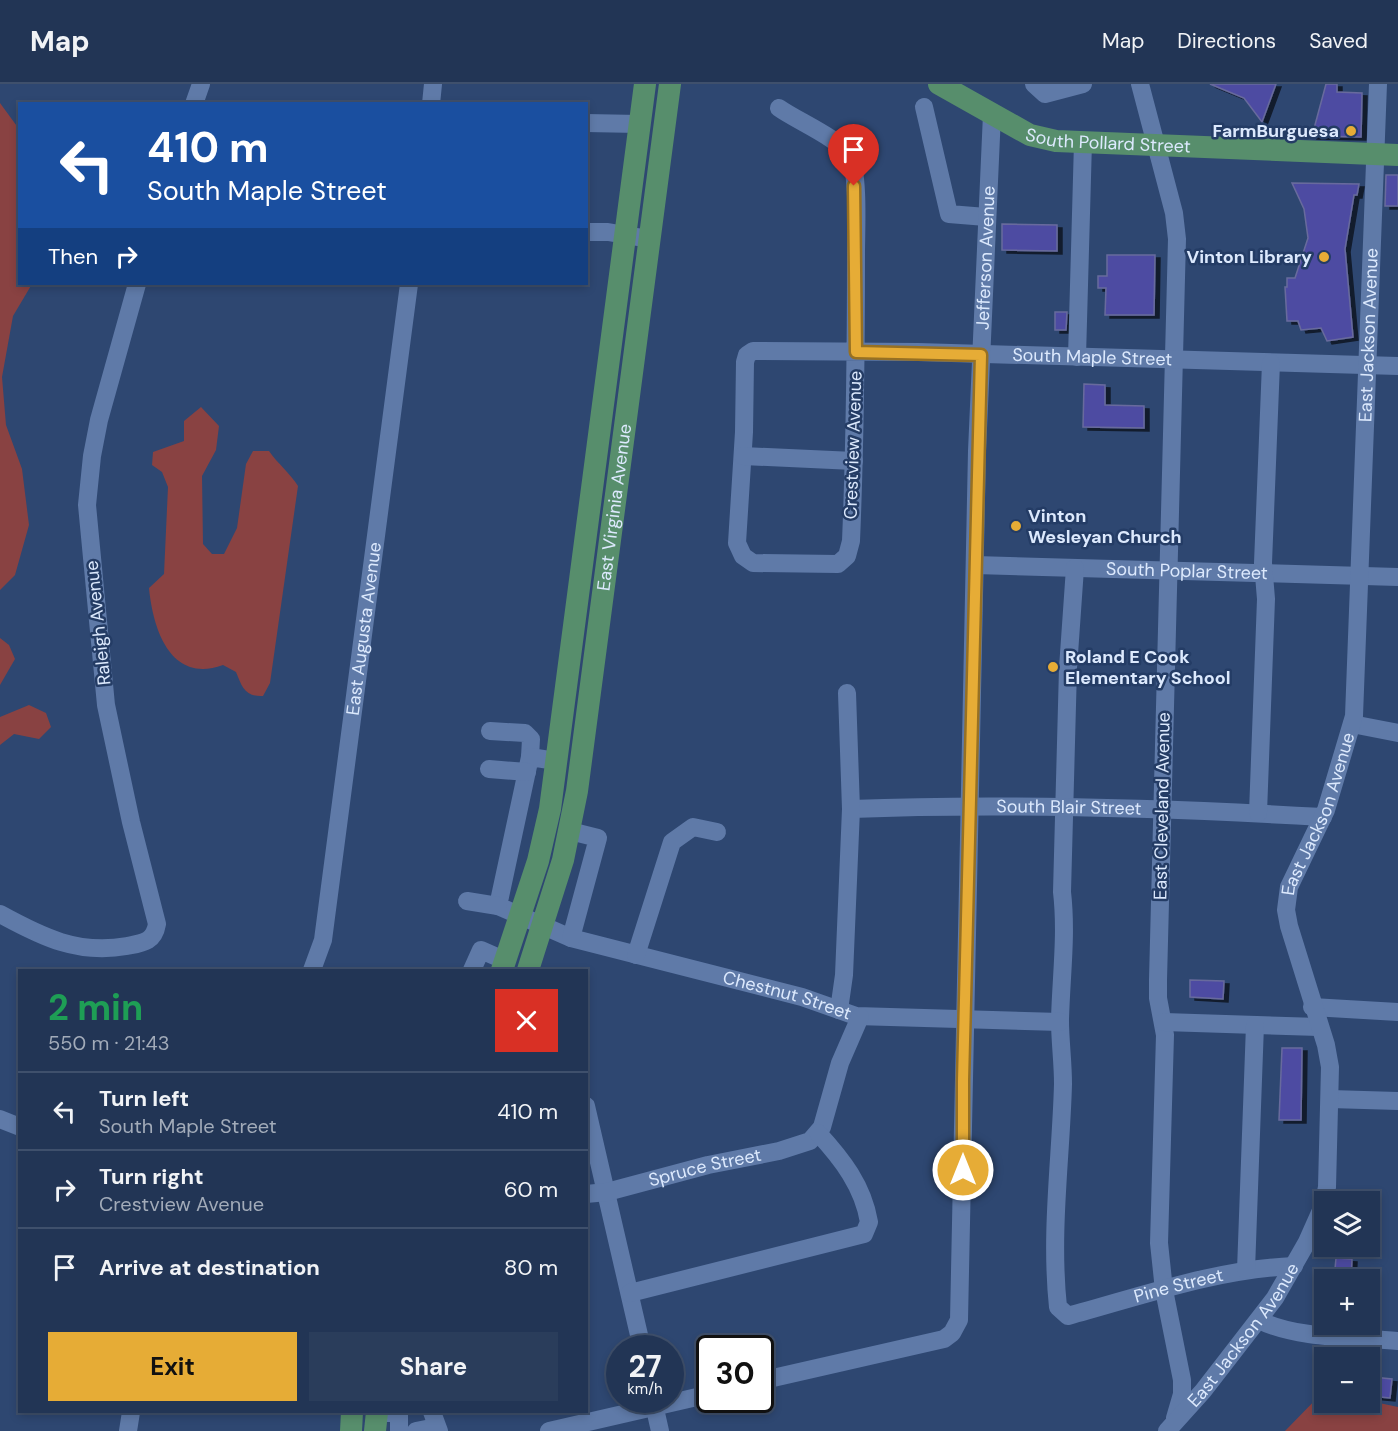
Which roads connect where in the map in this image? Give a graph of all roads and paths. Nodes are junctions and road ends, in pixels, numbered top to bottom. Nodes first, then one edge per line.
1 (201, 84) edge
2 (433, 84) edge
3 (645, 84) edge
4 (670, 84) edge
5 (940, 84) edge
6 (1034, 84) edge
7 (1083, 84) edge
8 (1140, 84) edge
9 (1378, 84) edge
10 (195, 102) edge
11 (431, 102) edge
12 (924, 107) dead end
13 (779, 108) dead end
14 (992, 114) junction
15 (588, 123) edge
16 (639, 123) junction
17 (1083, 142) junction
18 (1156, 144) junction
19 (1375, 154) junction
20 (1398, 155) edge
21 (986, 218) junction
22 (588, 232) edge
23 (625, 234) junction
24 (649, 239) junction
25 (137, 285) edge
26 (409, 285) edge
27 (856, 352) junction
28 (981, 355) junction
29 (1077, 357) junction
30 (1174, 359) junction
31 (1271, 363) junction
32 (1367, 365) junction
33 (1398, 366) edge
34 (743, 456) junction
35 (854, 461) junction
36 (975, 565) junction
37 (1076, 568) junction
38 (1168, 571) junction
39 (1263, 572) junction
40 (1360, 575) junction
41 (1398, 577) edge
42 (847, 693) dead end
43 (1352, 724) junction
44 (490, 731) dead end
45 (1398, 733) edge
46 (556, 761) junction
47 (528, 765) junction
48 (489, 769) dead end
49 (970, 807) junction
50 (1064, 808) junction
51 (851, 809) junction
52 (1162, 810) junction
53 (1258, 813) junction
54 (1323, 817) junction
55 (570, 831) junction
56 (717, 832) dead end
57 (557, 883) junction
58 (584, 891) junction
59 (467, 901) dead end
60 (498, 906) junction
61 (0, 914) edge
62 (522, 916) junction
63 (544, 927) junction
64 (571, 938) junction
65 (636, 955) junction
66 (504, 966) edge
67 (312, 969) edge
68 (472, 969) edge
69 (528, 969) edge
70 (1312, 1007) junction
71 (839, 1010) junction
72 (1398, 1012) edge
73 (860, 1017) junction
74 (964, 1019) junction
75 (1060, 1022) junction
76 (1164, 1022) junction
77 (1255, 1025) junction
78 (1319, 1026) junction
79 (1330, 1098) junction
80 (1398, 1101) edge
81 (588, 1114) edge
82 (818, 1133) junction
83 (607, 1192) junction
84 (588, 1194) edge
85 (1294, 1266) junction
86 (1246, 1270) junction
87 (1164, 1290) junction
88 (630, 1293) junction
89 (1259, 1320) junction
90 (639, 1335) edge
91 (1398, 1341) edge
92 (774, 1379) edge
93 (131, 1413) edge
94 (352, 1413) edge
95 (616, 1413) edge
96 (656, 1413) edge
97 (436, 1423) edge
98 (1171, 1428) edge
99 (128, 1431) edge
100 (351, 1431) edge
101 (416, 1431) edge
102 (549, 1431) edge
103 (660, 1431) edge

1 - 10 street
2 - 11 street
3 - 16 main road, East Virginia Avenue
4 - 24 main road, East Virginia Avenue
5 - 14 main road, South Pollard Street
6 - 7 street
8 - 18 street, East Cleveland Avenue
9 - 19 street, East Jackson Avenue
12 - 21 street
13 - 27 street, Crestview Avenue
14 - 17 main road, South Pollard Street
14 - 21 street, Jefferson Avenue
15 - 16 street
16 - 23 main road, East Virginia Avenue
17 - 18 main road, South Pollard Street
17 - 29 street
18 - 19 main road, South Pollard Street
18 - 30 street, East Cleveland Avenue
19 - 20 main road, South Pollard Street
19 - 32 street, East Jackson Avenue
21 - 28 street, Jefferson Avenue
22 - 23 street
23 - 24 street
23 - 46 main road, East Virginia Avenue
24 - 55 main road, East Virginia Avenue
25 - 61 street, Raleigh Avenue
26 - 67 street, East Augusta Avenue
27 - 28 street, South Maple Street
27 - 34 street, South Maple Street
27 - 35 street, Crestview Avenue
28 - 29 street, South Maple Street
28 - 36 street, Jefferson Avenue
29 - 30 street, South Maple Street
30 - 31 street, South Maple Street
30 - 38 street, East Cleveland Avenue
31 - 32 street, South Maple Street
31 - 39 street
32 - 33 street, South Maple Street
32 - 40 street, East Jackson Avenue
34 - 35 street
34 - 35 street, Crestview Avenue
36 - 37 street, South Poplar Street
36 - 49 street, Jefferson Avenue
37 - 38 street, South Poplar Street
37 - 50 street
38 - 39 street, South Poplar Street
38 - 52 street, East Cleveland Avenue
39 - 40 street, South Poplar Street
39 - 53 street
40 - 41 street, South Poplar Street
40 - 43 street, East Jackson Avenue
42 - 51 street
43 - 45 street
43 - 54 street, East Jackson Avenue
44 - 47 street
46 - 47 street
46 - 62 main road, East Virginia Avenue
47 - 48 street
47 - 60 street
49 - 50 street, South Blair Street
49 - 51 street, South Blair Street
49 - 74 street, Jefferson Avenue
50 - 52 street, South Blair Street
50 - 75 street
51 - 71 street
52 - 53 street, South Blair Street
52 - 76 street, East Cleveland Avenue
53 - 54 street, South Blair Street
54 - 70 street, East Jackson Avenue
55 - 57 main road, East Virginia Avenue
55 - 58 street
56 - 65 street
57 - 58 street
57 - 63 main road, East Virginia Avenue
58 - 64 street
59 - 60 street, Chestnut Street
60 - 62 street, Chestnut Street
62 - 63 street, Chestnut Street
62 - 66 main road, East Virginia Avenue
63 - 64 street, Chestnut Street
63 - 69 main road, East Virginia Avenue
64 - 65 street, Chestnut Street
65 - 71 street, Chestnut Street
66 - 68 street
70 - 72 street
70 - 78 street, East Jackson Avenue
71 - 73 street, Chestnut Street
73 - 74 street, Chestnut Street
73 - 82 street
74 - 75 street, Chestnut Street
74 - 92 street, Jefferson Avenue
75 - 87 street, Pine Street
76 - 77 street
76 - 87 street, East Cleveland Avenue
77 - 78 street
77 - 86 street
78 - 79 street, East Jackson Avenue
79 - 80 street
79 - 85 street, East Jackson Avenue
81 - 83 street
82 - 83 street, Spruce Street
82 - 88 street
83 - 84 street, Spruce Street
83 - 88 street
85 - 86 street, Pine Street
85 - 89 street, East Jackson Avenue
86 - 87 street, Pine Street
87 - 98 street, East Cleveland Avenue
88 - 90 street
89 - 91 street
89 - 98 street, East Jackson Avenue
93 - 99 street
94 - 100 main road
95 - 102 street
96 - 103 street
97 - 101 street

